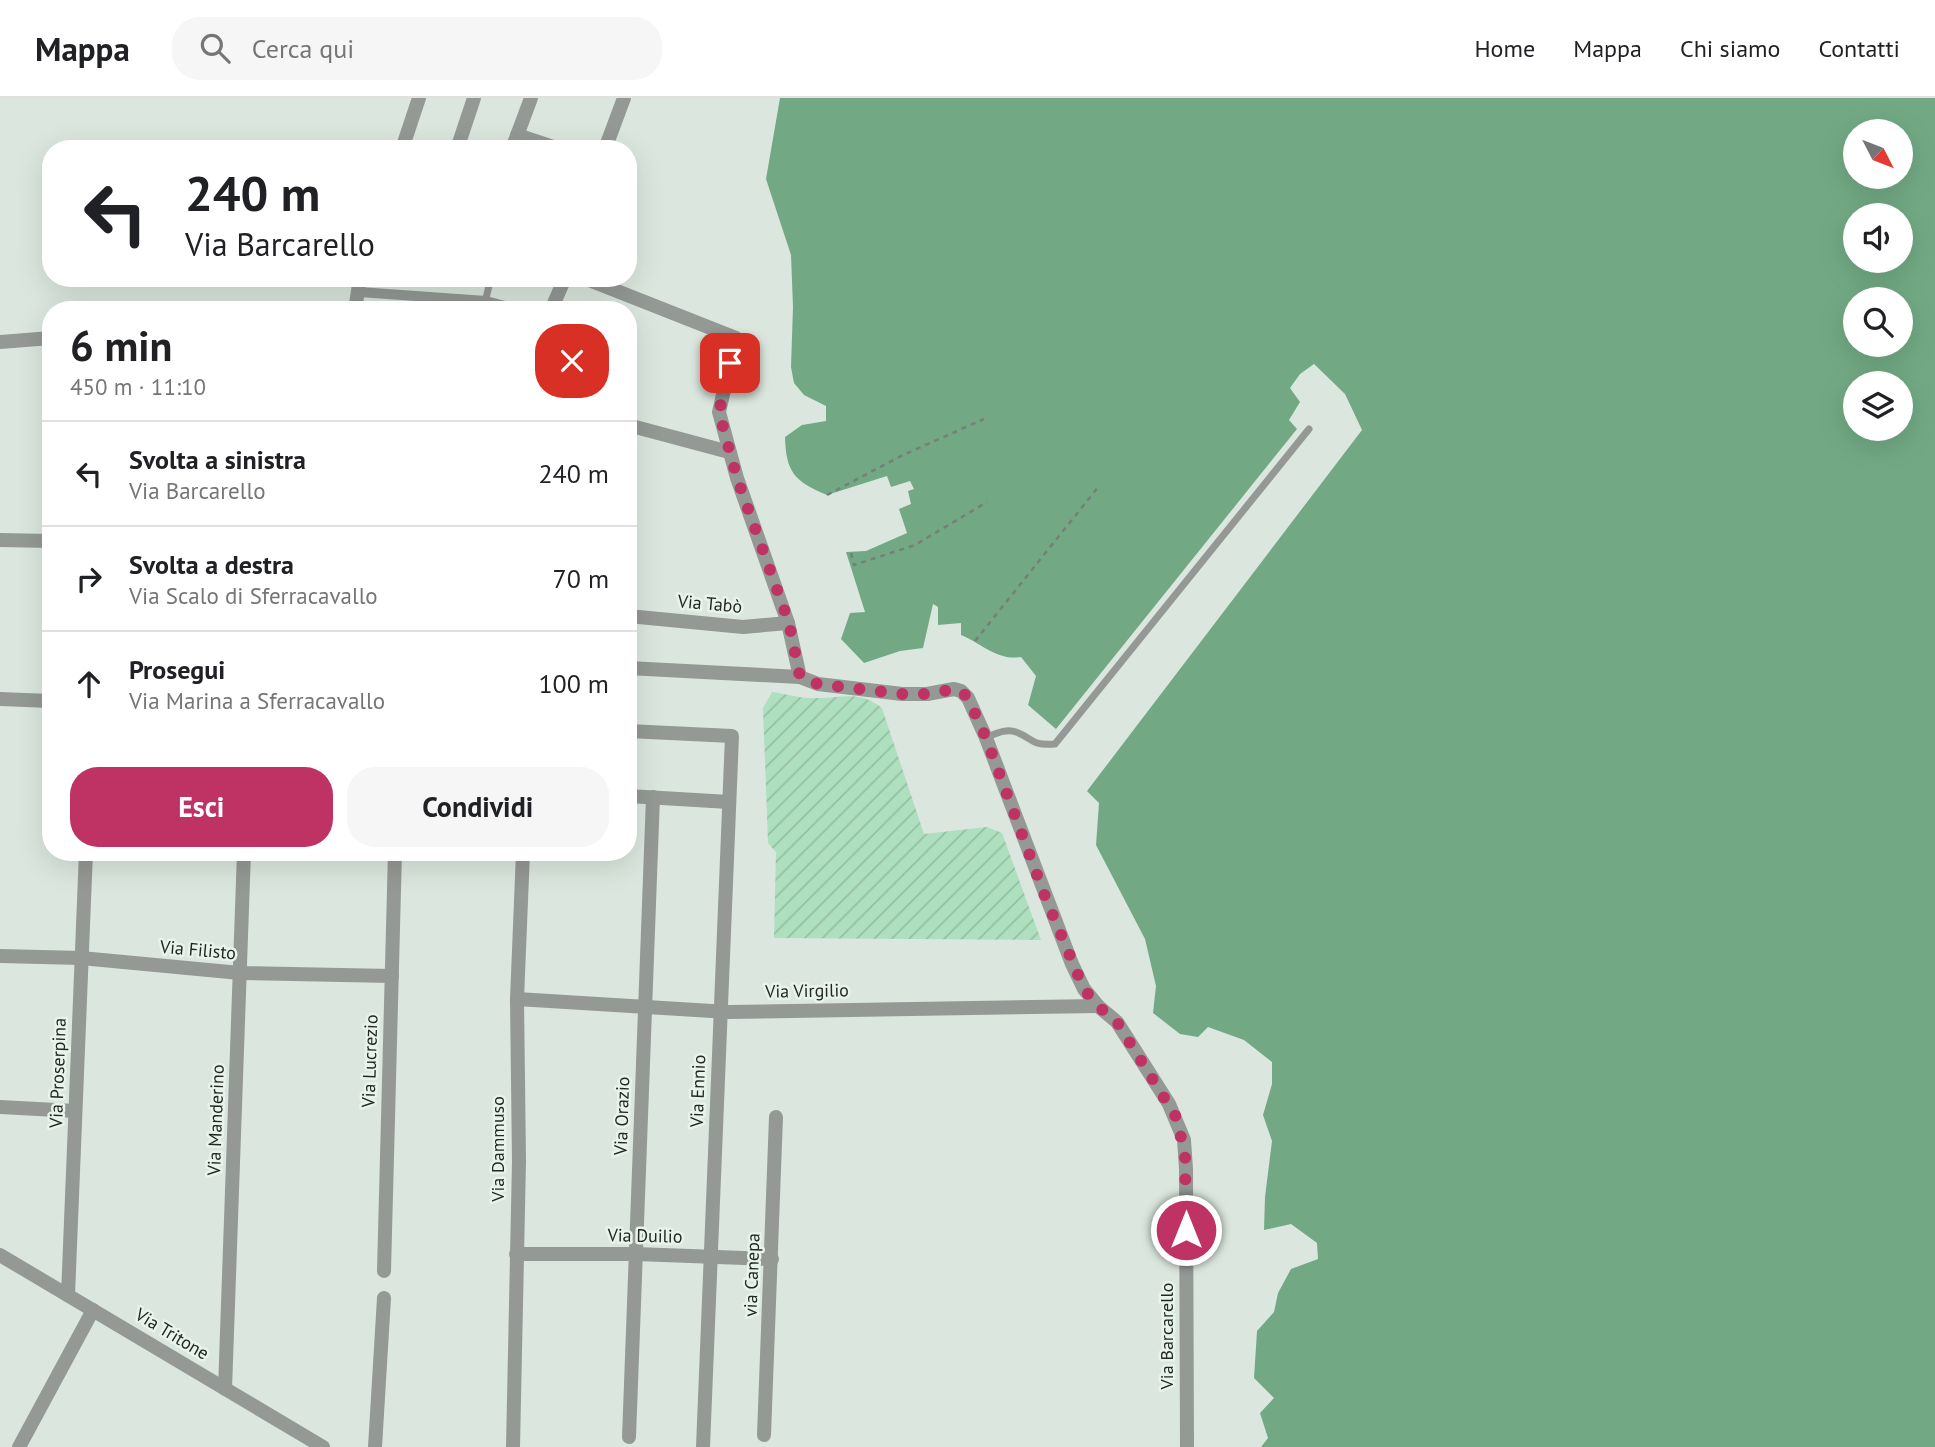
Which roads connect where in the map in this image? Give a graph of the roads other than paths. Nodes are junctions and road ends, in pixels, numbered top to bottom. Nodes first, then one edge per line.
1 (419, 98) edge
2 (474, 98) edge
3 (531, 98) edge
4 (624, 98) edge
5 (405, 140) edge
6 (460, 140) edge
7 (515, 140) edge
8 (608, 140) edge
9 (372, 287) edge
10 (607, 287) edge
11 (460, 301) edge
12 (42, 339) edge
13 (0, 342) edge
14 (637, 427) edge
15 (1309, 429) dead end
16 (729, 452) junction
17 (0, 540) edge
18 (42, 541) edge
19 (637, 616) edge
20 (789, 623) junction
21 (637, 668) edge
22 (800, 677) junction
23 (0, 699) edge
24 (42, 701) edge
25 (637, 731) edge
26 (986, 738) junction
27 (637, 796) edge
28 (653, 797) junction
29 (729, 802) junction
30 (86, 861) edge
31 (244, 861) edge
32 (395, 861) edge
33 (523, 861) edge
34 (0, 956) edge
35 (81, 958) junction
36 (240, 973) junction
37 (392, 976) junction
38 (517, 999) junction
39 (645, 1006) junction
40 (1098, 1006) junction
41 (720, 1011) junction
42 (0, 1107) edge
43 (75, 1111) junction
44 (776, 1117) dead end
45 (516, 1254) junction
46 (636, 1254) junction
47 (0, 1255) edge
48 (712, 1258) junction
49 (772, 1259) junction
50 (384, 1271) dead end
51 (68, 1295) junction
52 (384, 1298) dead end
53 (93, 1310) junction
54 (225, 1389) junction
55 (764, 1435) dead end
56 (629, 1437) dead end
57 (19, 1447) edge
58 (323, 1447) edge
59 (375, 1447) edge
60 (513, 1447) edge
61 (703, 1447) edge
62 (1187, 1447) edge

1 - 5 street
2 - 6 street
3 - 7 street
4 - 8 street
9 - 11 street
10 - 16 street
12 - 13 street
14 - 16 street
15 - 26 lane
16 - 20 street
17 - 18 street
19 - 20 street, Via Tabò
20 - 22 street
21 - 22 street
22 - 26 street, Via Barcarello
23 - 24 street
25 - 29 street, Via Ennio
26 - 40 street, Via Barcarello
27 - 28 street
28 - 29 street
28 - 39 street, Via Orazio
29 - 41 street, Via Ennio
30 - 35 street, Via Proserpina
31 - 36 street, Via Manderino
32 - 37 street, Via Lucrezio
33 - 38 street, Via Dammuso
34 - 35 street, Via Filisto
35 - 36 street, Via Filisto
35 - 43 street, Via Proserpina
36 - 37 street, Via Filisto
36 - 54 street, Via Manderino
37 - 50 street, Via Lucrezio
38 - 39 street, Via Virgilio
38 - 45 street, Via Dammuso
39 - 41 street, Via Virgilio
39 - 46 street, Via Orazio
40 - 41 street, Via Virgilio
40 - 62 street, Via Barcarello
41 - 48 street, Via Ennio
42 - 43 street
43 - 51 street, Via Proserpina
44 - 49 street, via Canepa
45 - 46 street, Via Duilio
45 - 60 street, Via Dammuso
46 - 48 street, Via Duilio
46 - 56 street, Via Orazio
47 - 51 street, Via Tritone
48 - 49 street, Via Duilio
48 - 61 street, Via Ennio
49 - 55 street, via Canepa
51 - 53 street, Via Tritone
52 - 59 street
53 - 54 street, Via Tritone
53 - 57 street
54 - 58 street, Via Tritone

